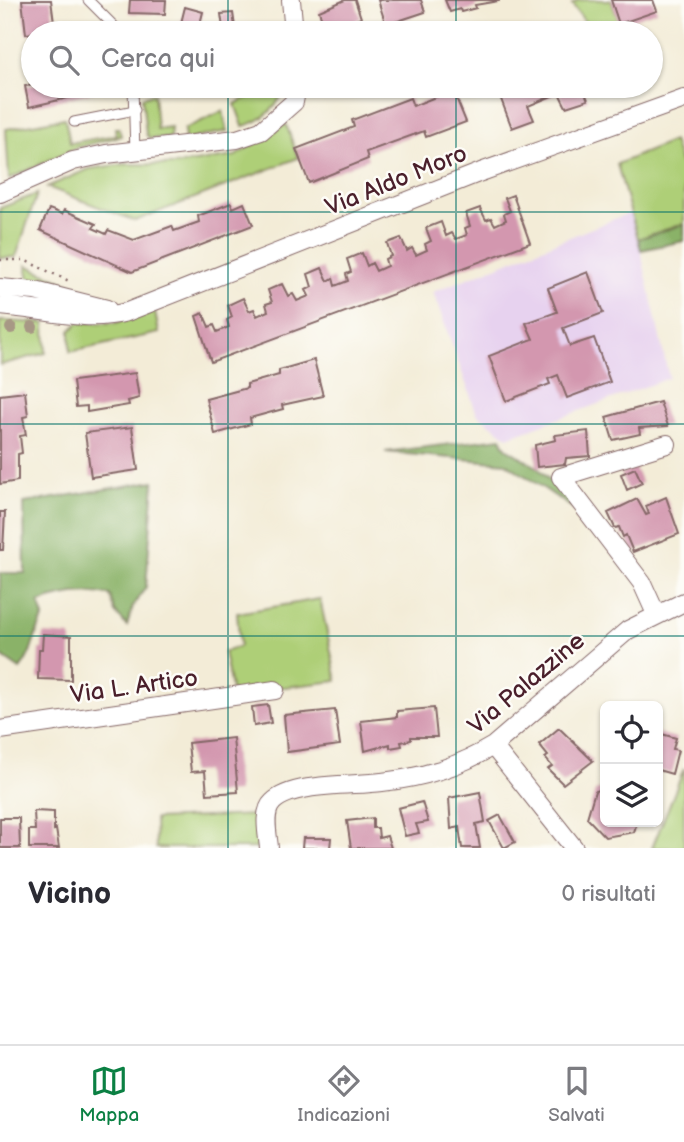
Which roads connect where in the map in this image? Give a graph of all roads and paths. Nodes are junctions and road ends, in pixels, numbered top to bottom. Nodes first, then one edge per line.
1 (291, 0) edge
2 (92, 2) edge
3 (110, 21) edge
4 (292, 21) edge
5 (134, 98) edge
6 (294, 98) edge
7 (684, 99) edge
8 (135, 110) junction
9 (74, 122) dead end
10 (135, 153) junction
11 (0, 193) edge
12 (0, 260) edge
13 (73, 283) dead end
14 (0, 288) edge
15 (0, 297) edge
16 (0, 306) edge
17 (33, 309) junction
18 (127, 312) junction
19 (667, 444) dead end
20 (684, 602) edge
21 (656, 614) junction
22 (275, 690) dead end
23 (0, 730) edge
24 (493, 746) junction
25 (269, 848) edge
26 (574, 848) edge

1 - 4 street
2 - 3 lane
5 - 8 lane
6 - 10 street
7 - 18 street, Via Aldo Moro
8 - 9 lane
8 - 10 lane
10 - 11 street
12 - 13 path
14 - 18 street, Via Aldo Moro
15 - 17 street, Via Aldo Moro
16 - 17 street, Via Aldo Moro
17 - 18 street, Via Aldo Moro
19 - 21 street
20 - 21 street, Via Palazzine
21 - 24 street, Via Palazzine
22 - 23 street, Via L. Artico
24 - 25 street, Via Palazzine
24 - 26 street

